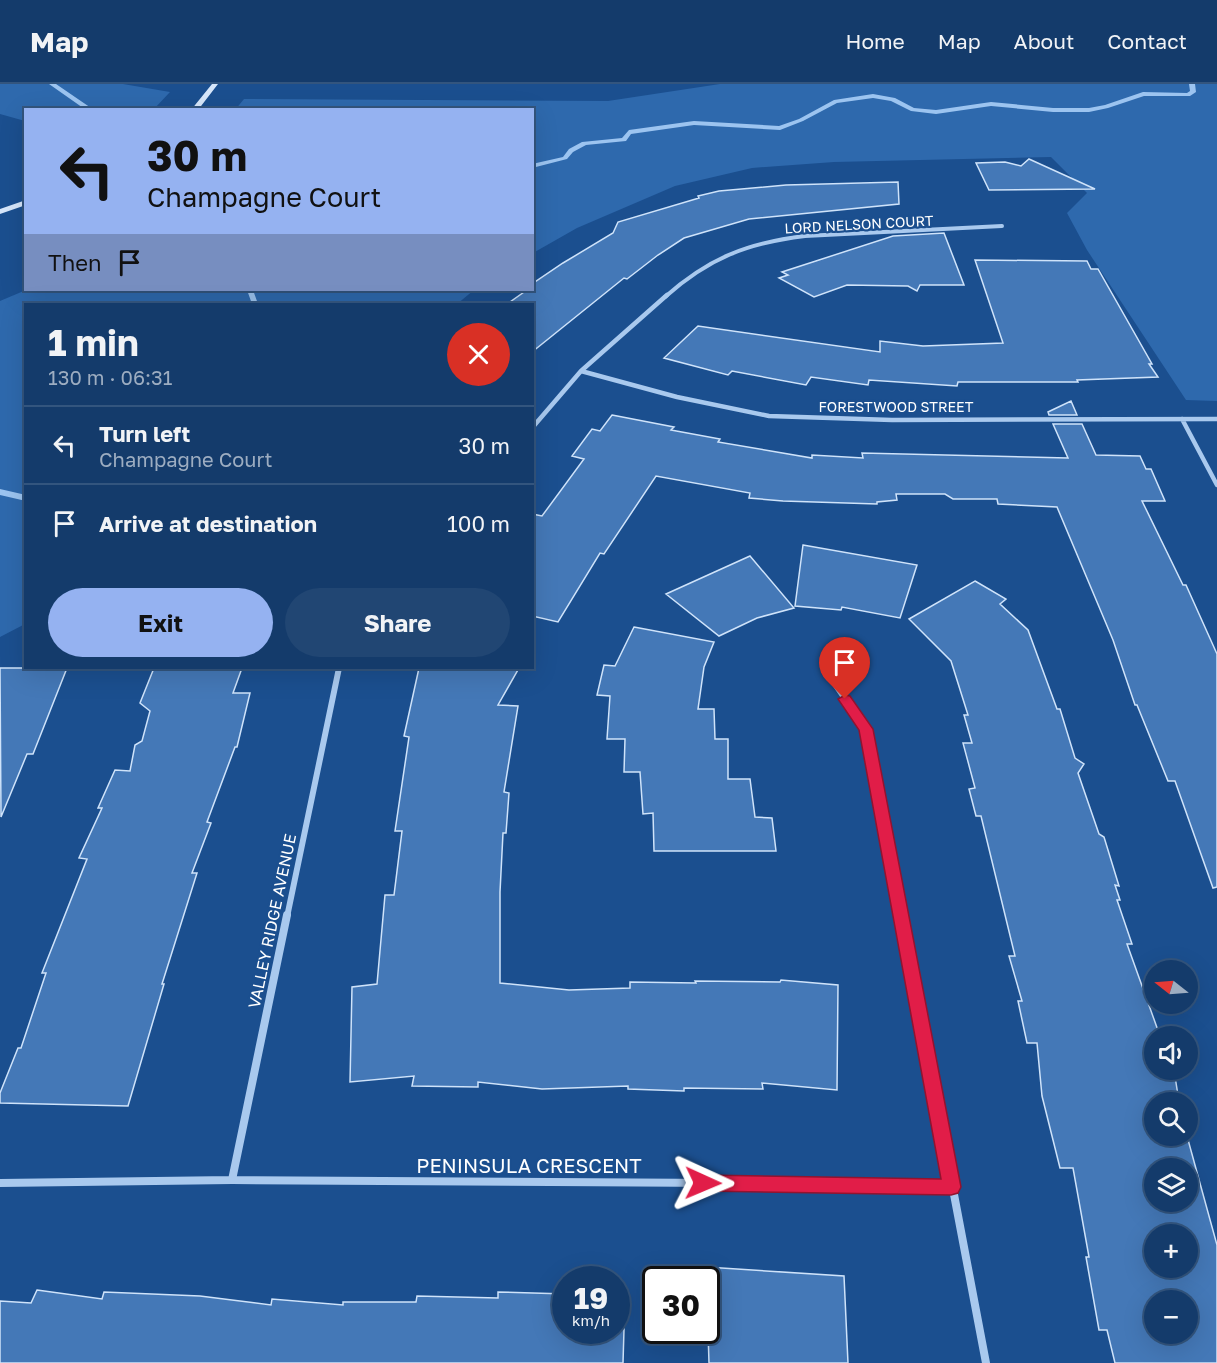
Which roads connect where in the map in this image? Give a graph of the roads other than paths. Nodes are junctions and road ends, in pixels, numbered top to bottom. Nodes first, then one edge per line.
1 (215, 84) edge
2 (196, 108) edge
3 (24, 203) edge
4 (0, 212) edge
5 (1002, 226) dead end
6 (581, 370) junction
7 (1182, 419) junction
8 (1217, 419) edge
9 (534, 427) edge
10 (1217, 485) edge
11 (339, 669) edge
12 (834, 684) dead end
13 (232, 1180) junction
14 (0, 1183) edge
15 (951, 1187) junction
16 (986, 1363) edge

1 - 2 street
3 - 4 street
5 - 6 street, LORD NELSON COURT
6 - 7 street, FORESTWOOD STREET
6 - 9 street
7 - 8 street, FORESTWOOD STREET
7 - 10 street
11 - 13 street, VALLEY RIDGE AVENUE
12 - 15 street
13 - 14 street, PENINSULA CRESCENT
13 - 15 street, PENINSULA CRESCENT
15 - 16 street

